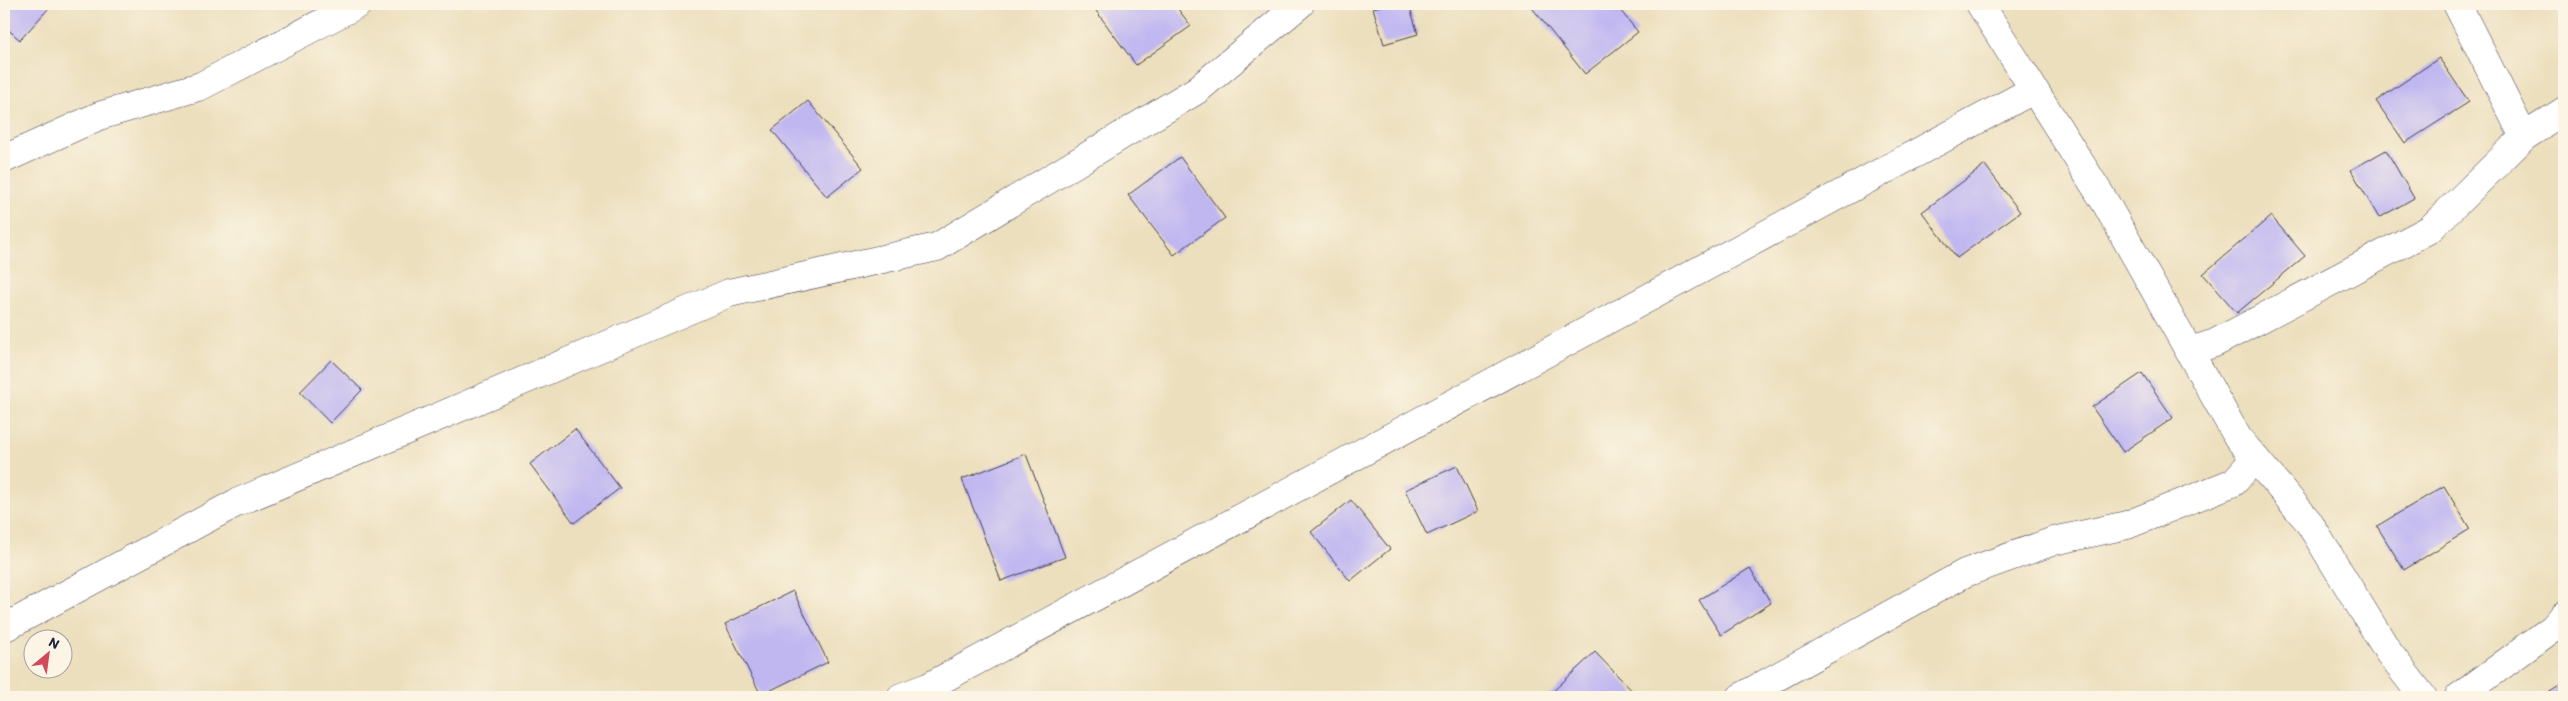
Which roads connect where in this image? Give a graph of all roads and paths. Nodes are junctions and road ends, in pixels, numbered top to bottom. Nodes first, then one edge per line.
1 (358, 4) edge
2 (1300, 4) edge
3 (1980, 4) edge
4 (2457, 4) edge
5 (2033, 90) junction
6 (2564, 111) edge
7 (2524, 138) junction
8 (4, 159) edge
9 (2190, 351) junction
10 (2255, 458) junction
11 (2564, 615) edge
12 (4, 628) edge
13 (901, 697) edge
14 (1741, 697) edge
15 (2423, 697) edge
16 (2459, 697) edge

1 - 8 street
2 - 12 street
3 - 5 street
4 - 7 street
5 - 9 street
5 - 13 street
6 - 7 street
7 - 9 street
9 - 10 street
10 - 14 street
10 - 15 street
11 - 16 street

